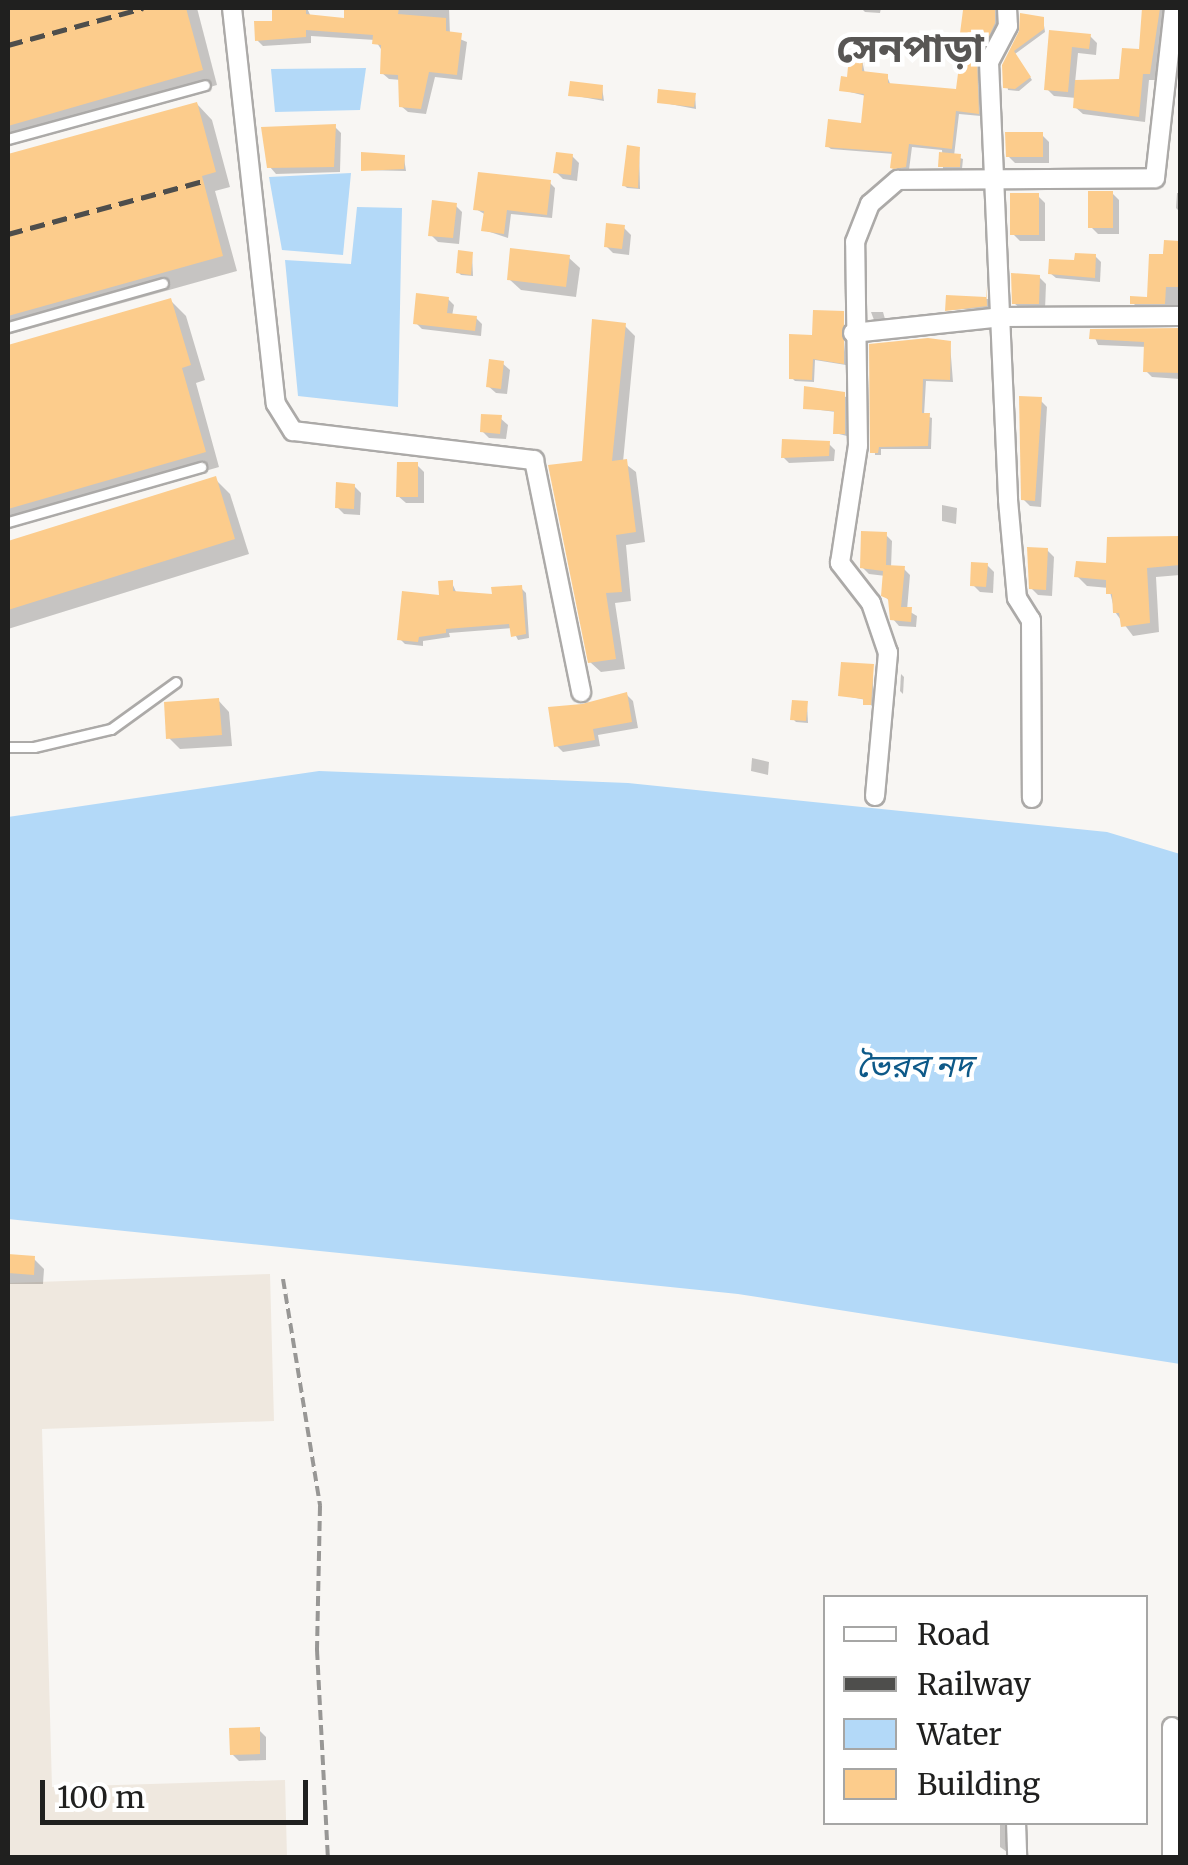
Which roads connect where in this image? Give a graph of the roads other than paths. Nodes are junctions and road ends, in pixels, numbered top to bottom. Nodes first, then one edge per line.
1 (232, 8) edge
2 (1006, 8) edge
3 (1174, 8) edge
4 (1176, 30) edge
5 (205, 85) dead end
6 (8, 139) edge
7 (996, 180) junction
8 (163, 283) dead end
9 (1180, 316) edge
10 (1002, 318) junction
11 (8, 327) edge
12 (853, 334) junction
13 (201, 467) dead end
14 (8, 522) edge
15 (176, 682) dead end
16 (580, 692) dead end
17 (8, 747) edge
18 (875, 796) dead end
19 (1032, 798) dead end
20 (1172, 1726) dead end
21 (1016, 1825) edge
22 (1018, 1858) edge
23 (1172, 1858) edge

1 - 16 street
2 - 7 street
3 - 4 street
4 - 7 street
5 - 6 lane
7 - 10 street
7 - 12 street
8 - 11 lane
9 - 10 street
10 - 12 street
10 - 19 street
12 - 18 street
13 - 14 lane
15 - 17 lane
20 - 23 street
21 - 22 street

